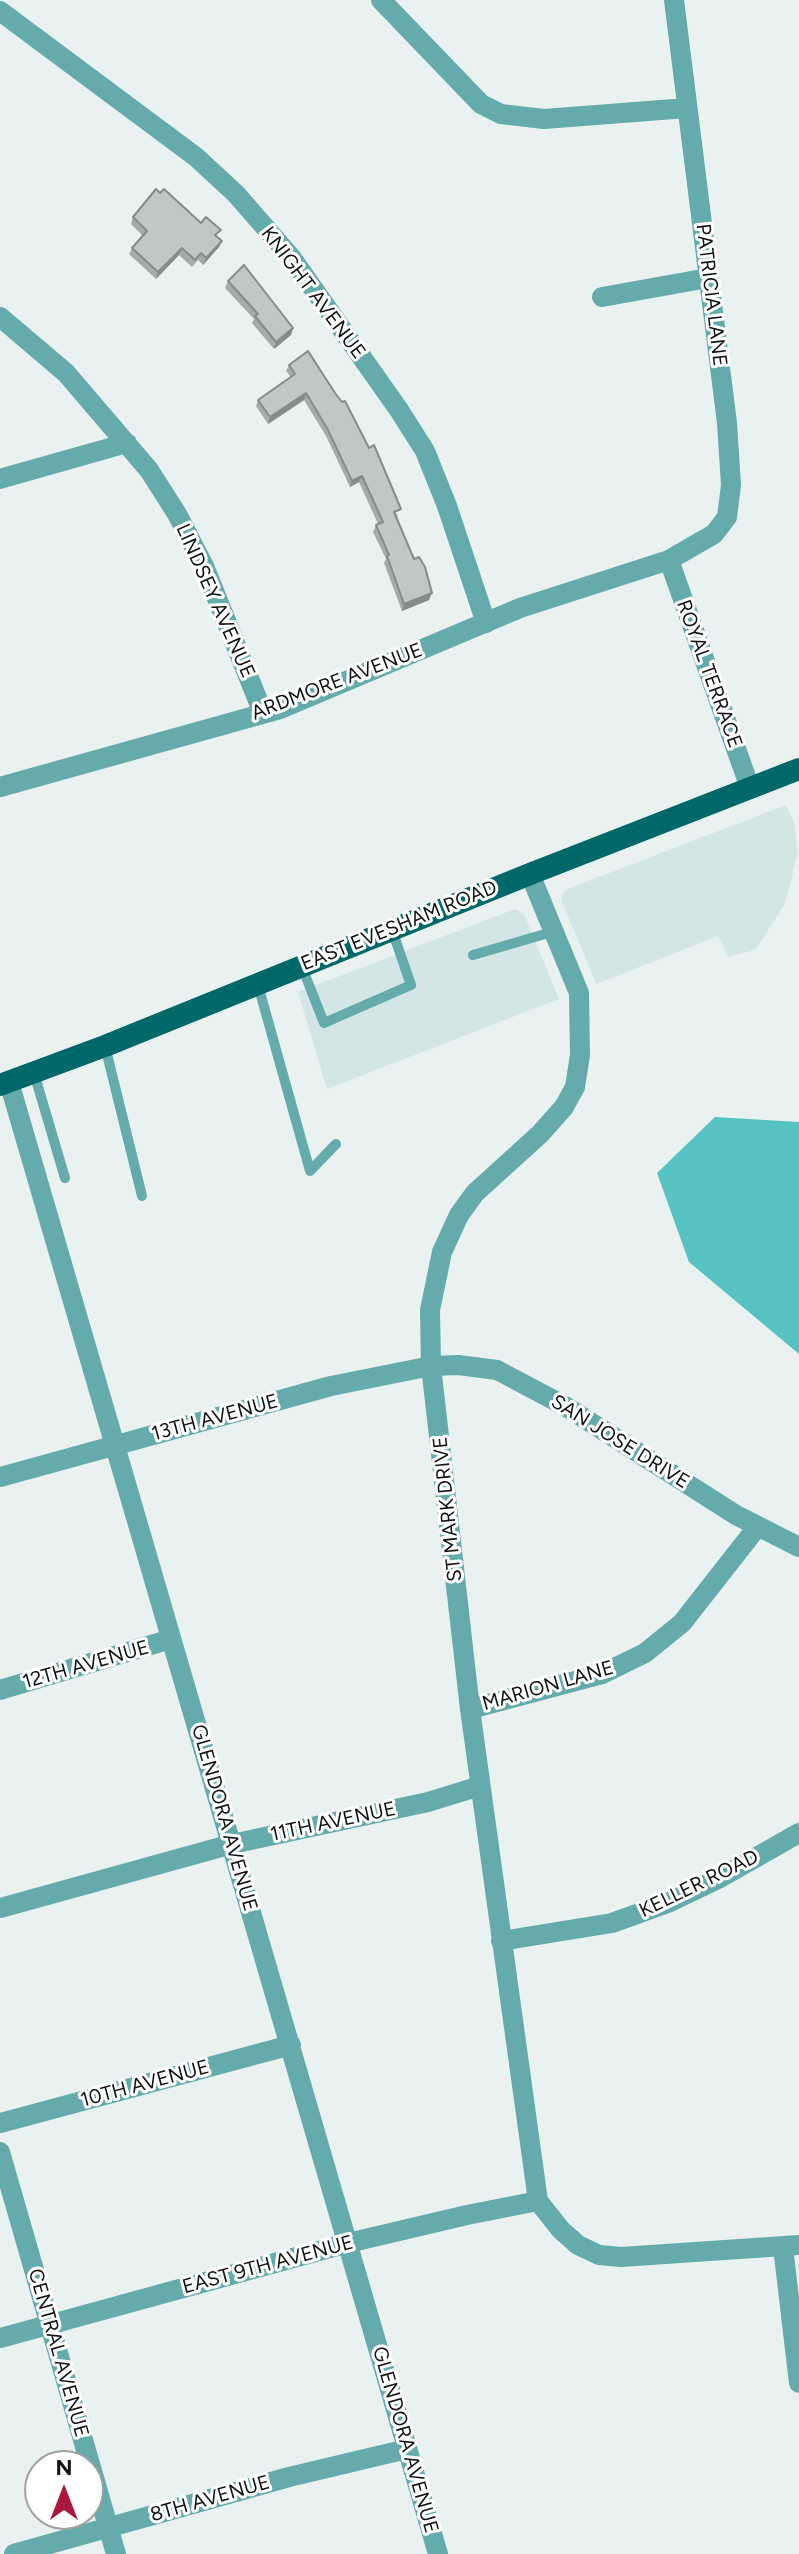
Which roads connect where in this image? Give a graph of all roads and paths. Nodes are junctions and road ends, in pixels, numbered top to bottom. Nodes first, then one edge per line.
1 (381, 0) edge
2 (674, 0) edge
3 (0, 11) edge
4 (687, 108) junction
5 (708, 278) junction
6 (602, 297) dead end
7 (0, 317) edge
8 (127, 443) junction
9 (0, 479) edge
10 (669, 560) junction
11 (486, 623) junction
12 (263, 713) junction
13 (799, 769) edge
14 (0, 787) edge
15 (750, 788) junction
16 (530, 874) junction
17 (392, 929) junction
18 (552, 932) junction
19 (473, 955) dead end
20 (301, 965) junction
21 (257, 983) junction
22 (105, 1046) junction
23 (34, 1073) junction
24 (5, 1084) edge
25 (336, 1144) dead end
26 (65, 1178) dead end
27 (142, 1196) dead end
28 (431, 1366) junction
29 (114, 1445) junction
30 (0, 1477) edge
31 (758, 1526) junction
32 (799, 1547) edge
33 (171, 1639) junction
34 (0, 1690) edge
35 (470, 1709) junction
36 (480, 1786) junction
37 (799, 1833) edge
38 (232, 1844) junction
39 (0, 1908) edge
40 (501, 1941) junction
41 (291, 2045) junction
42 (0, 2123) edge
43 (0, 2152) edge
44 (538, 2201) junction
45 (348, 2243) junction
46 (791, 2246) edge
47 (49, 2324) junction
48 (0, 2338) edge
49 (799, 2383) edge
50 (407, 2449) junction
51 (108, 2528) junction
52 (14, 2554) edge
53 (116, 2554) edge
54 (438, 2554) edge

1 - 4 street
2 - 4 street, PATRICIA LANE
3 - 11 street, KNIGHT AVENUE
4 - 5 street, PATRICIA LANE
5 - 6 street
5 - 10 street, PATRICIA LANE
7 - 8 street, LINDSEY AVENUE
8 - 9 street
8 - 12 street, LINDSEY AVENUE
10 - 11 street, ARDMORE AVENUE
10 - 15 street, ROYAL TERRACE
11 - 12 street, ARDMORE AVENUE
12 - 14 street, ARDMORE AVENUE
13 - 15 main road, EAST EVESHAM ROAD
15 - 16 main road, EAST EVESHAM ROAD
16 - 17 main road, EAST EVESHAM ROAD
16 - 18 street, ST MARK DRIVE
17 - 20 main road, EAST EVESHAM ROAD
17 - 20 lane
18 - 19 lane
18 - 28 street, ST MARK DRIVE
20 - 21 main road, EAST EVESHAM ROAD
21 - 22 main road, EAST EVESHAM ROAD
21 - 25 lane
22 - 23 main road, EAST EVESHAM ROAD
22 - 27 lane
23 - 24 main road, EAST EVESHAM ROAD
23 - 26 lane
24 - 29 street, GLENDORA AVENUE
28 - 29 street, 13TH AVENUE
28 - 31 street, SAN JOSE DRIVE
28 - 35 street, ST MARK DRIVE
29 - 30 street, 13TH AVENUE
29 - 33 street, GLENDORA AVENUE
31 - 32 street, SAN JOSE DRIVE
31 - 35 street, MARION LANE
33 - 34 street, 12TH AVENUE
33 - 38 street, GLENDORA AVENUE
35 - 36 street, ST MARK DRIVE
36 - 38 street, 11TH AVENUE
36 - 40 street, ST MARK DRIVE
37 - 40 street, KELLER ROAD
38 - 39 street, 11TH AVENUE
38 - 41 street, GLENDORA AVENUE
40 - 44 street, ST MARK DRIVE
41 - 42 street, 10TH AVENUE
41 - 45 street, GLENDORA AVENUE
43 - 47 street, CENTRAL AVENUE
44 - 45 street, EAST 9TH AVENUE
44 - 46 street
45 - 47 street, EAST 9TH AVENUE
45 - 50 street, GLENDORA AVENUE
46 - 49 street
47 - 48 street, EAST 9TH AVENUE
47 - 51 street, CENTRAL AVENUE
50 - 51 street, 8TH AVENUE
50 - 54 street, GLENDORA AVENUE
51 - 52 street, 8TH AVENUE
51 - 53 street, CENTRAL AVENUE

